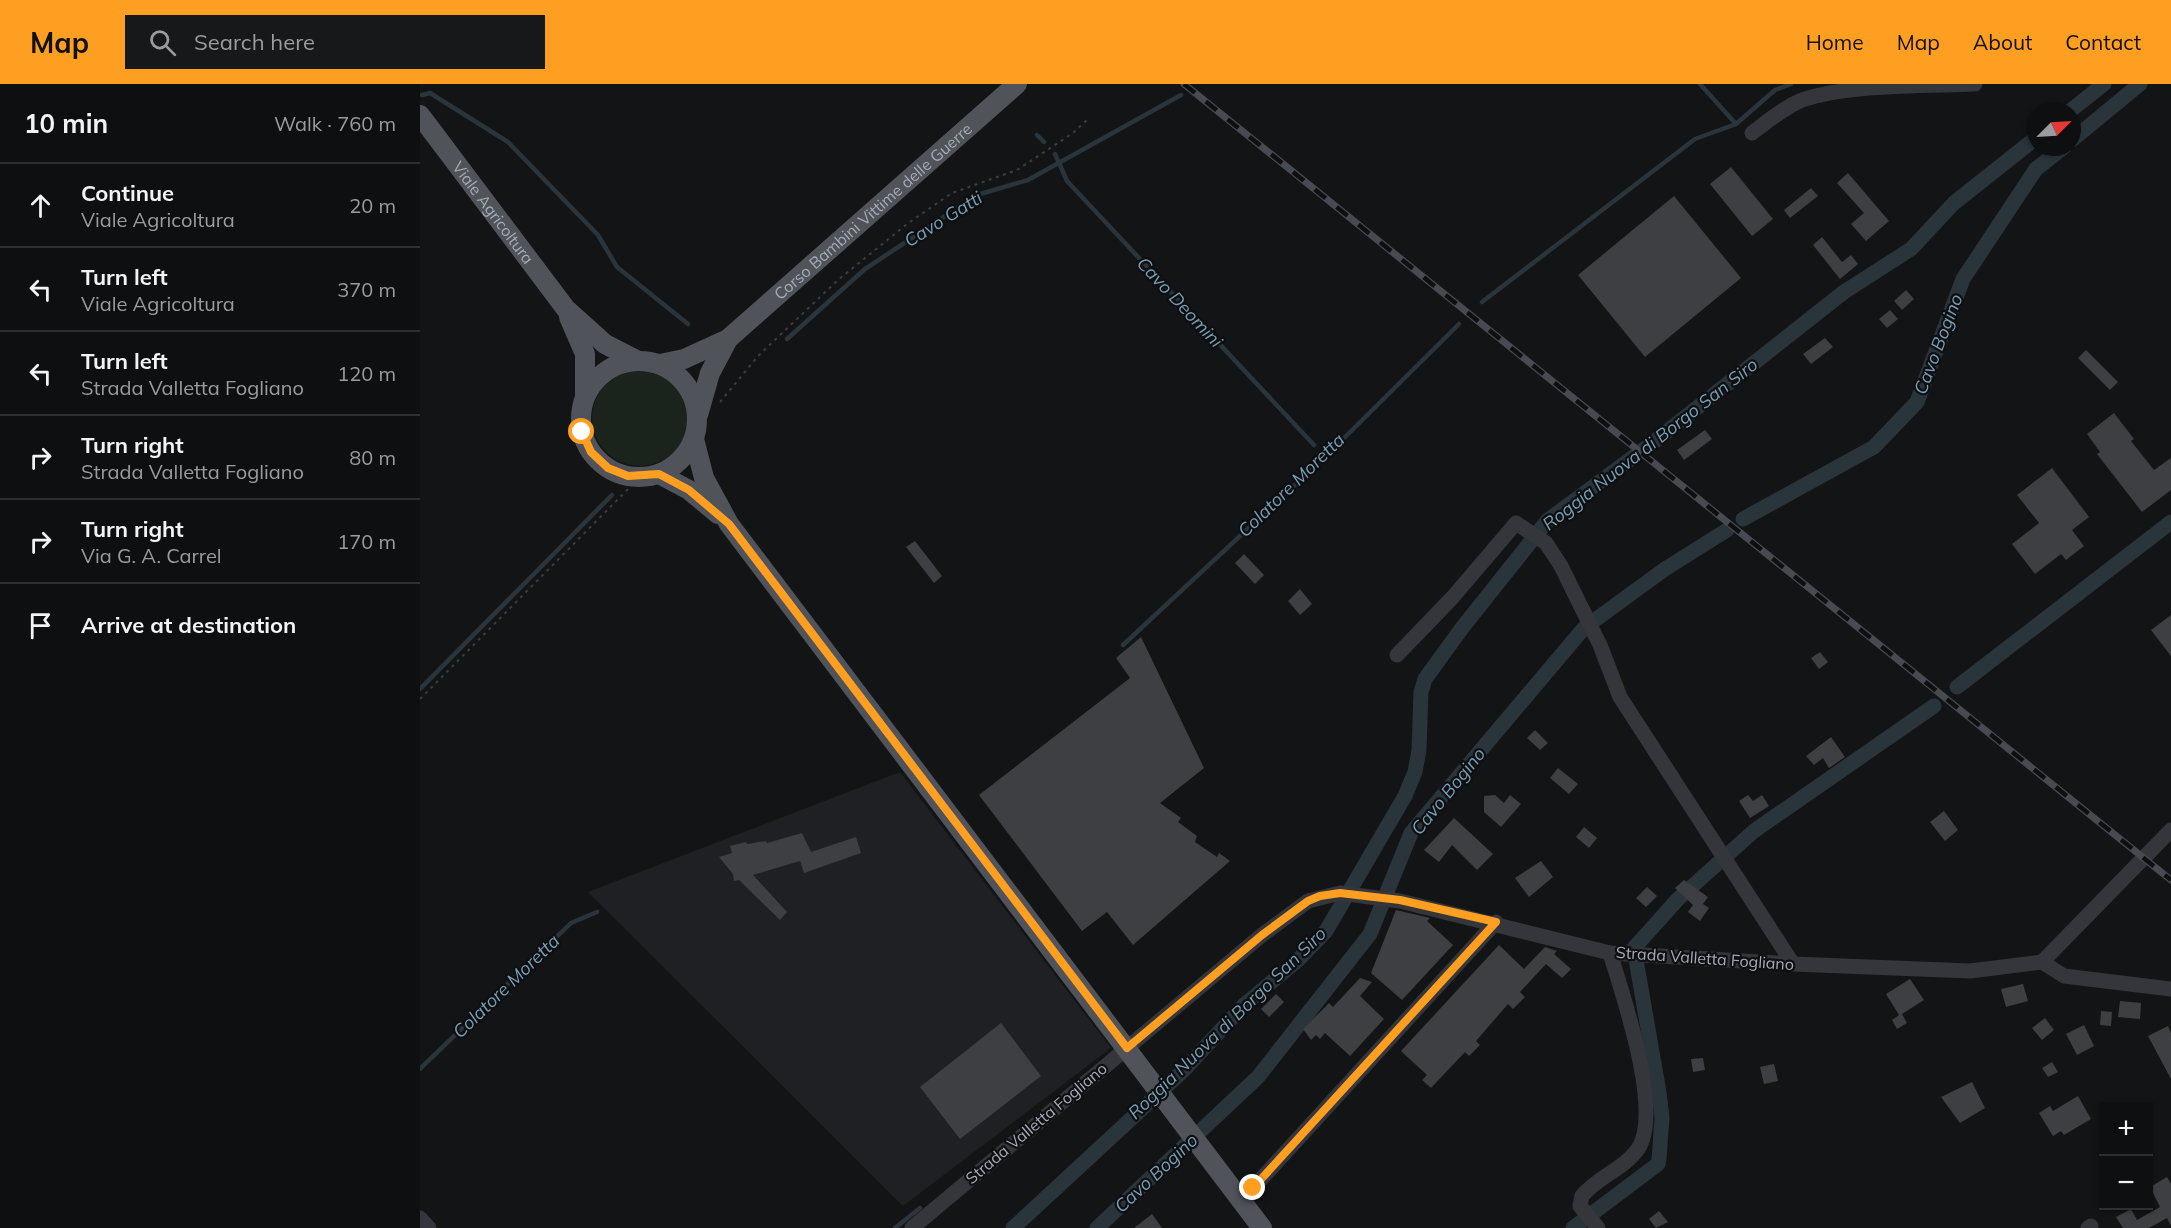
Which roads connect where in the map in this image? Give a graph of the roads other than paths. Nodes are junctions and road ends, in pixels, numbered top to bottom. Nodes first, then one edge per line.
1 (1017, 84) edge
2 (1975, 84) edge
3 (420, 115) edge
4 (1752, 133) dead end
5 (566, 309) junction
6 (728, 339) junction
7 (638, 361) junction
8 (660, 364) junction
9 (585, 397) junction
10 (697, 418) junction
11 (694, 439) junction
12 (650, 475) junction
13 (729, 524) junction
14 (1397, 655) dead end
15 (2171, 830) edge
16 (1496, 922) junction
17 (1616, 953) junction
18 (2042, 962) junction
19 (1793, 964) junction
20 (2171, 989) edge
21 (1127, 1048) junction
22 (1238, 1197) junction
23 (420, 1218) edge
24 (1592, 1221) edge
25 (429, 1228) edge
26 (912, 1228) edge
27 (1262, 1228) edge

1 - 6 main road, Corso Bambini Vittime delle Guerre
2 - 4 street
3 - 5 main road, Viale Agricoltura
5 - 7 main road, Viale Agricoltura
5 - 9 main road, Viale Agricoltura
6 - 8 main road, Corso Bambini Vittime delle Guerre
6 - 10 main road, Corso Bambini Vittime delle Guerre
7 - 8 main road, Viale Agricoltura
7 - 9 main road, Viale Agricoltura
8 - 10 main road, Viale Agricoltura
9 - 12 main road, Viale Agricoltura
10 - 11 main road, Viale Agricoltura
11 - 12 main road, Viale Agricoltura
11 - 13 main road, Viale Agricoltura
12 - 13 main road, Viale Agricoltura
13 - 21 main road, Viale Agricoltura
14 - 19 street
15 - 18 street
16 - 17 street, Strada Valletta Fogliano
16 - 21 street, Strada Valletta Fogliano
16 - 22 street
17 - 19 street, Strada Valletta Fogliano
17 - 24 street
18 - 19 street, Strada Valletta Fogliano
18 - 20 street
21 - 22 main road, Viale Agricoltura
21 - 26 street, Strada Valletta Fogliano
22 - 27 main road, Viale Agricoltura
23 - 25 street

